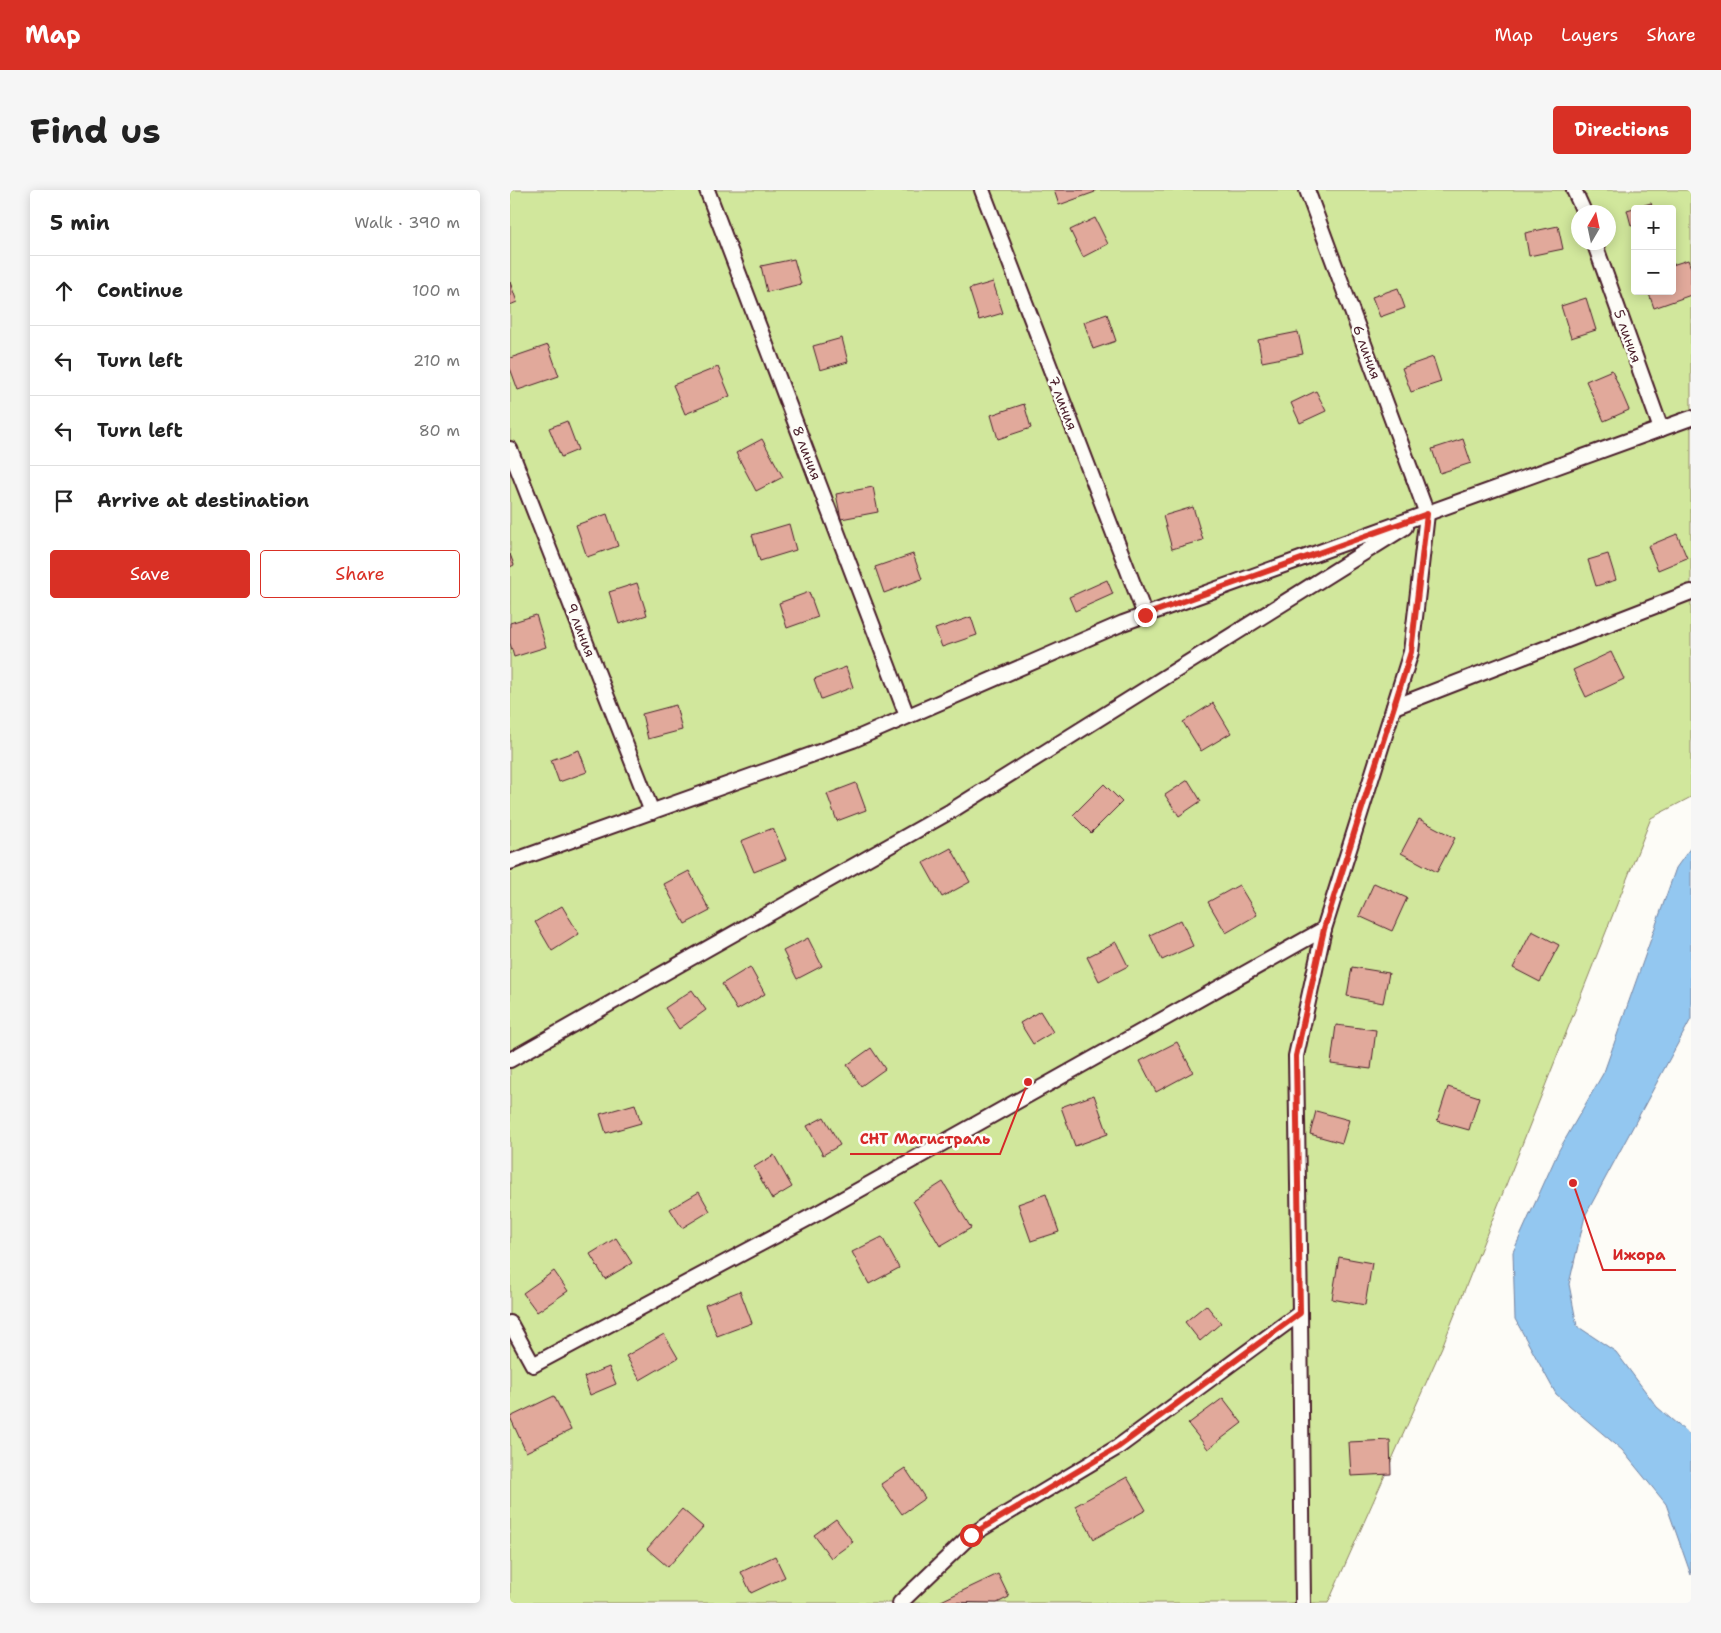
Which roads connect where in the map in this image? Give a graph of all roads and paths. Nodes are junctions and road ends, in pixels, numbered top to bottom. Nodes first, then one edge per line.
1 (706, 190) edge
2 (982, 190) edge
3 (1307, 190) edge
4 (1574, 190) edge
5 (1581, 205) edge
6 (1597, 250) edge
7 (1691, 418) edge
8 (1661, 429) junction
9 (510, 449) edge
10 (1427, 514) junction
11 (1691, 592) edge
12 (1145, 615) junction
13 (1394, 707) junction
14 (908, 716) junction
15 (652, 812) junction
16 (510, 862) edge
17 (1324, 929) junction
18 (510, 1060) edge
19 (1300, 1313) junction
20 (510, 1323) edge
21 (900, 1603) edge
22 (1303, 1603) edge

1 - 14 lane, 8 линия
2 - 12 lane, 7 линия
3 - 10 lane, 6 линия
4 - 5 lane
6 - 8 lane, 5 линия
7 - 8 lane
8 - 10 lane
9 - 15 lane, 9 линия
10 - 12 lane
10 - 13 lane
10 - 18 lane
11 - 13 lane
12 - 14 lane
13 - 17 lane
14 - 15 lane
15 - 16 lane
17 - 19 lane
17 - 20 lane
19 - 21 lane
19 - 22 lane

